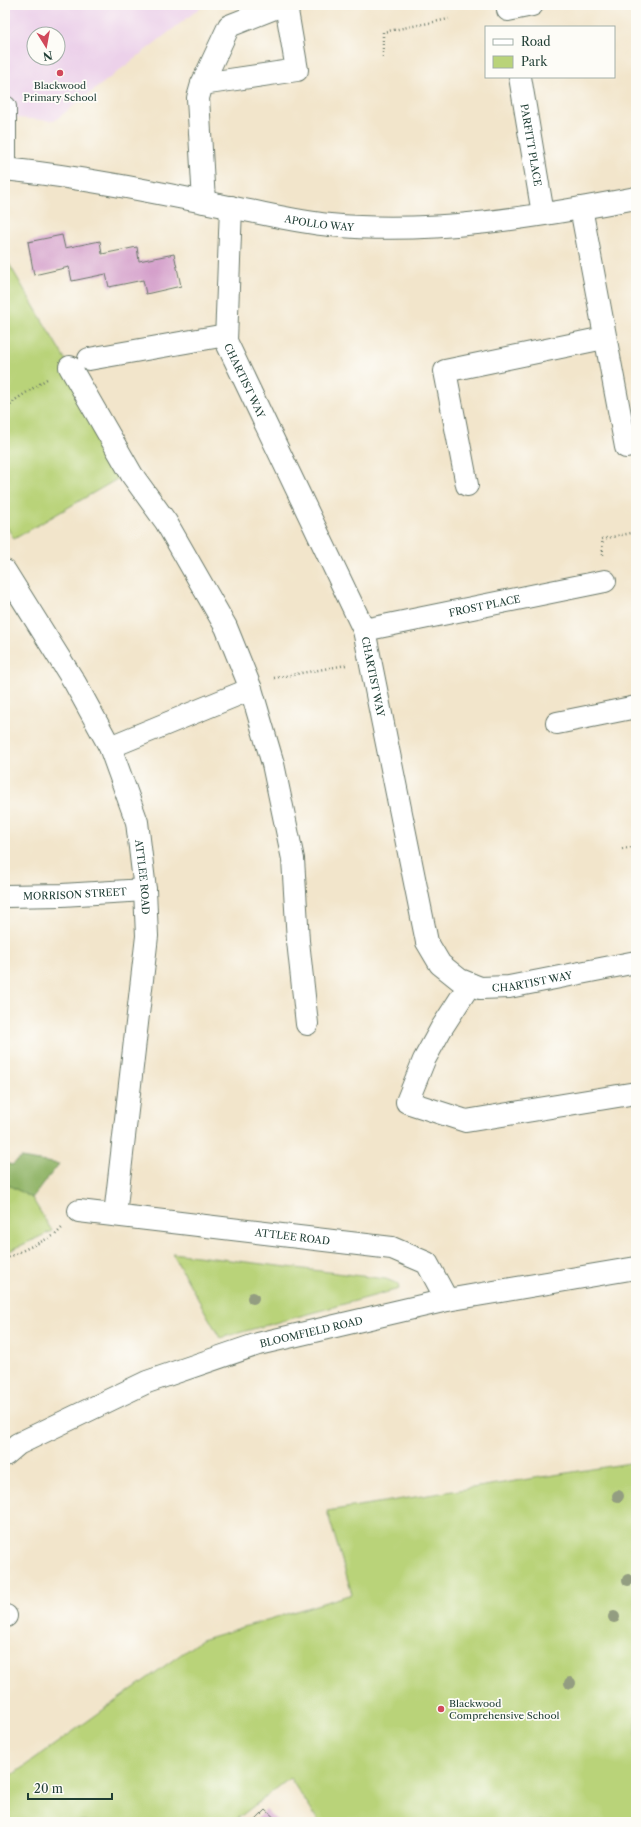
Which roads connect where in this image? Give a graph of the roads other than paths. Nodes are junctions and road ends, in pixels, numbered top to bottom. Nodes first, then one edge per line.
1 (282, 5) edge
2 (286, 5) edge
3 (532, 5) edge
4 (509, 14) edge
5 (520, 78) edge
6 (202, 84) junction
7 (5, 107) edge
8 (5, 169) edge
9 (636, 198) edge
10 (204, 202) junction
11 (231, 207) junction
12 (581, 208) junction
13 (543, 214) junction
14 (226, 335) junction
15 (604, 338) junction
16 (636, 445) edge
17 (467, 485) dead end
18 (5, 571) edge
19 (605, 581) road end
20 (364, 630) junction
21 (251, 689) junction
22 (636, 707) edge
23 (557, 723) dead end
24 (110, 747) junction
25 (145, 890) junction
26 (5, 896) edge
27 (636, 962) edge
28 (470, 984) junction
29 (307, 1024) dead end
30 (636, 1093) edge
31 (79, 1211) road end
32 (115, 1215) junction
33 (636, 1268) edge
34 (446, 1300) junction
35 (5, 1455) edge

1 - 6 street
2 - 6 street
3 - 4 street
5 - 13 street, PARFITT PLACE
6 - 10 street
7 - 8 street
8 - 10 street, APOLLO WAY
9 - 12 street, APOLLO WAY
10 - 11 street, APOLLO WAY
11 - 13 street, APOLLO WAY
11 - 14 street, CHARTIST WAY
12 - 13 street, APOLLO WAY
12 - 15 street
14 - 20 street, CHARTIST WAY
14 - 21 street
15 - 16 street
15 - 17 street
18 - 24 street, ATTLEE ROAD
19 - 20 street, FROST PLACE
20 - 28 street, CHARTIST WAY
21 - 24 street
21 - 29 street
22 - 23 street
24 - 25 street, ATTLEE ROAD
25 - 26 street, MORRISON STREET
25 - 32 street, ATTLEE ROAD
27 - 28 street, CHARTIST WAY
28 - 30 street
31 - 32 street, ATTLEE ROAD
32 - 34 street, ATTLEE ROAD
33 - 34 street, BLOOMFIELD ROAD
34 - 35 street, BLOOMFIELD ROAD

